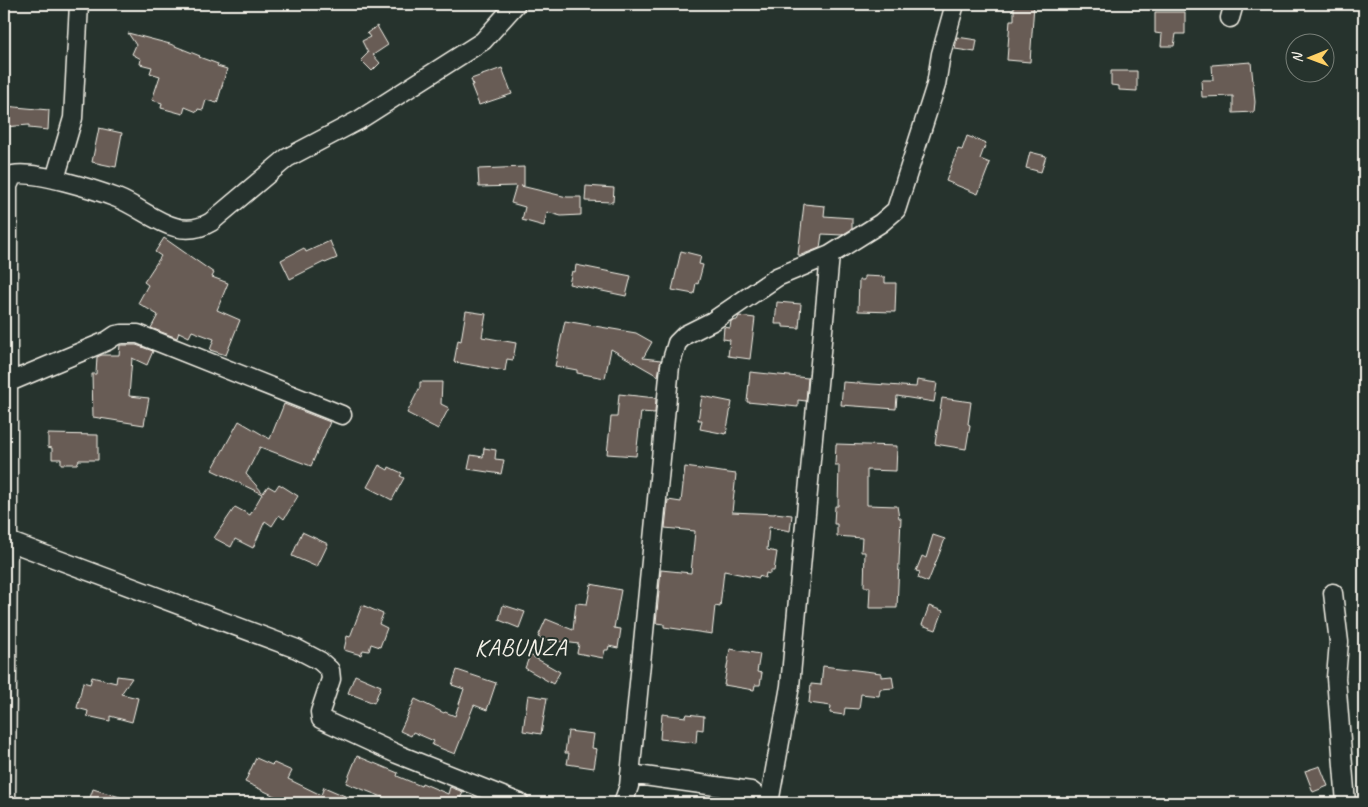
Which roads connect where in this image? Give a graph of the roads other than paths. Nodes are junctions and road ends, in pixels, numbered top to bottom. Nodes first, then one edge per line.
1 (79, 4) edge
2 (501, 4) edge
3 (516, 4) edge
4 (956, 4) edge
5 (483, 40) junction
6 (55, 179) junction
7 (6, 185) edge
8 (830, 255) junction
9 (7, 383) junction
10 (342, 415) dead end
11 (8, 541) junction
12 (1333, 593) dead end
13 (630, 774) junction
14 (6, 803) edge
15 (520, 803) edge
16 (623, 803) edge
17 (767, 803) edge
18 (1346, 803) edge

1 - 6 street
2 - 5 street
3 - 5 street
4 - 8 street
5 - 6 street
6 - 7 street
7 - 9 street
8 - 13 street
8 - 17 street
9 - 10 street
9 - 11 street
11 - 14 street
11 - 15 street
12 - 18 street
13 - 16 street
13 - 17 street

